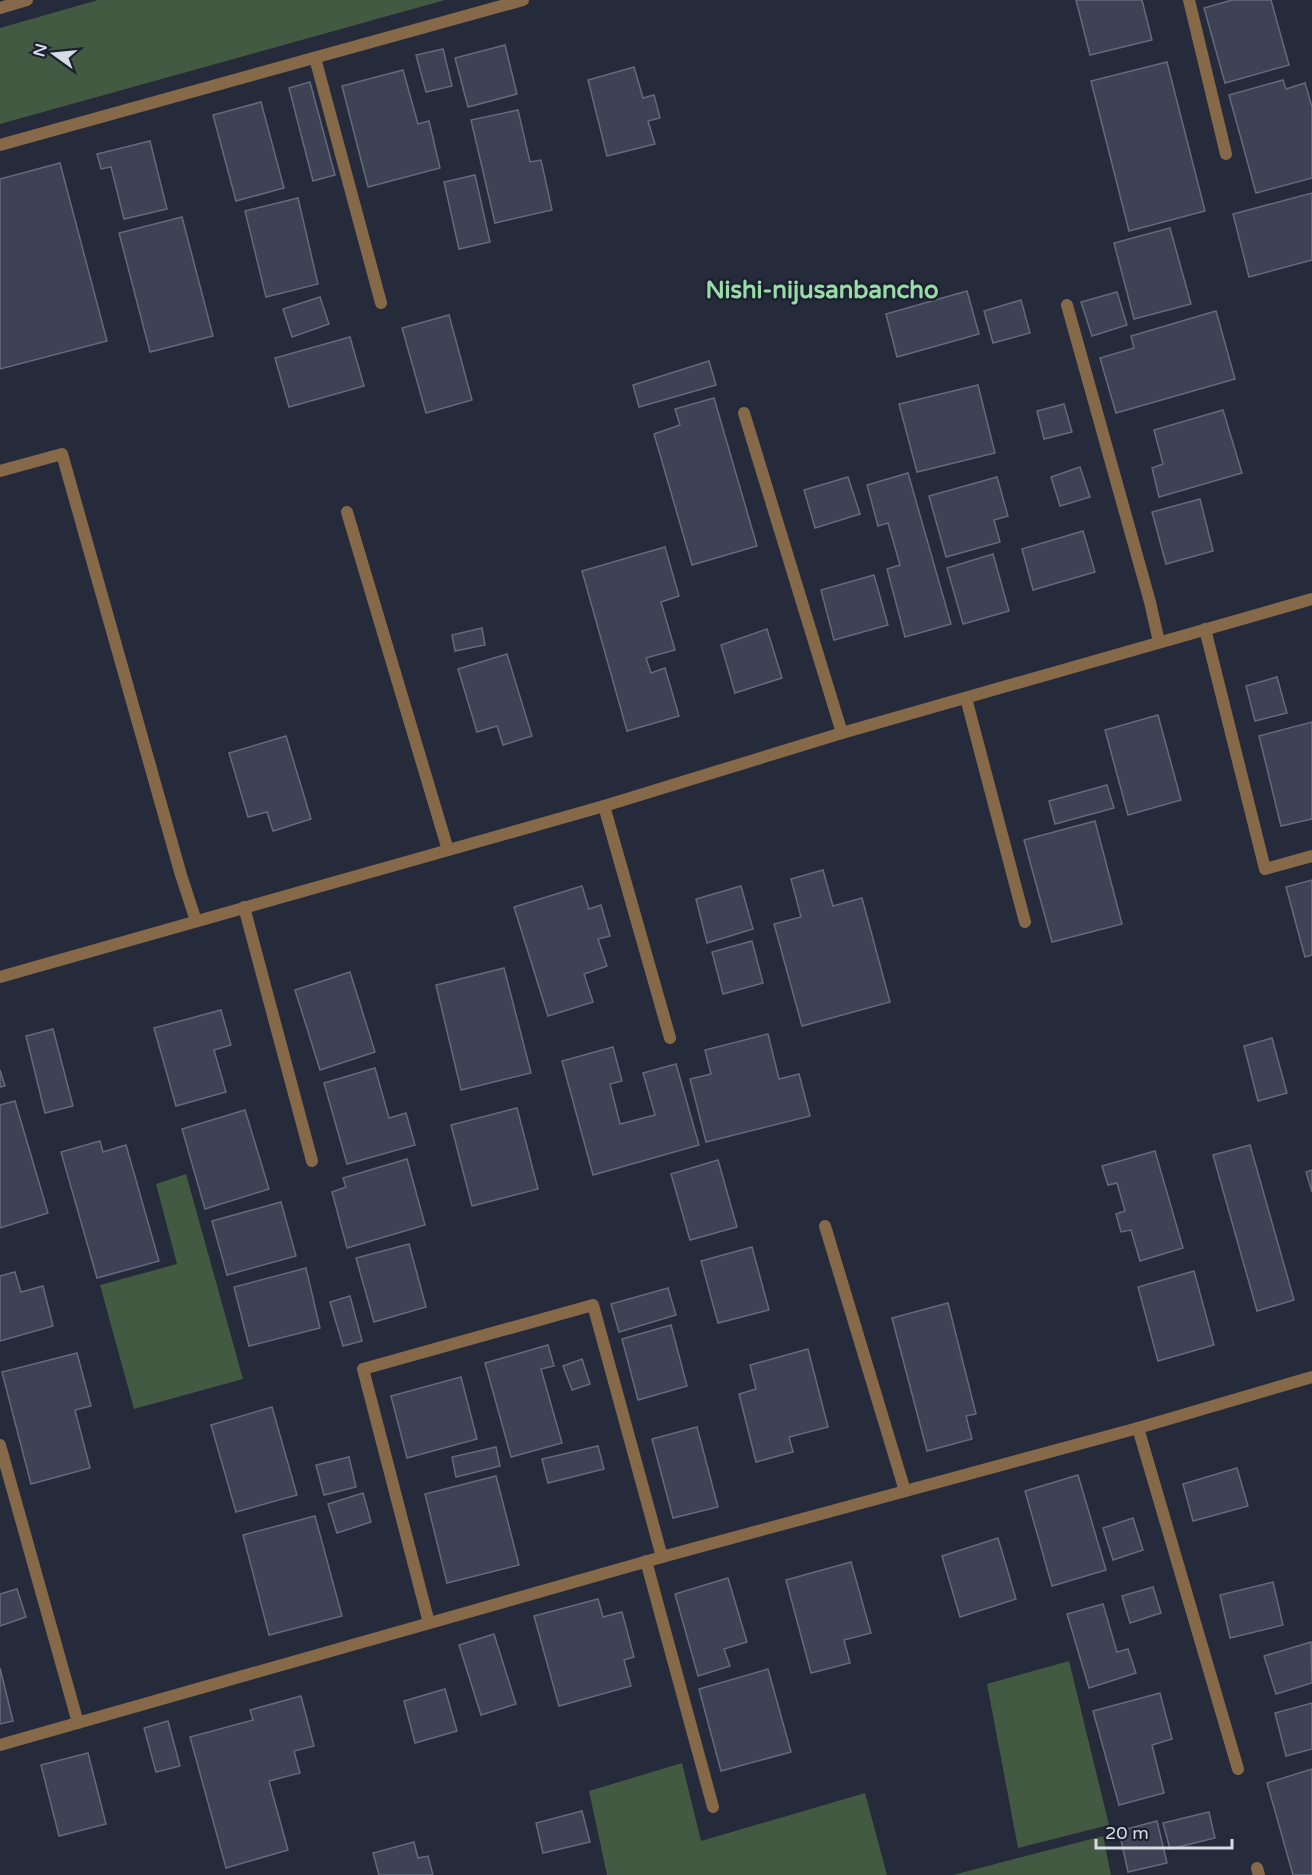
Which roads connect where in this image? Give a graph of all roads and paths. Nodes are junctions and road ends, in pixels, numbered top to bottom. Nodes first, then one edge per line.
1 (27, 0) edge
2 (523, 0) edge
3 (1189, 0) edge
4 (0, 8) edge
5 (315, 58) junction
6 (0, 145) edge
7 (1226, 154) dead end
8 (381, 303) dead end
9 (1067, 305) dead end
10 (744, 414) dead end
11 (0, 471) edge
12 (347, 512) dead end
13 (1312, 599) edge
14 (1205, 629) junction
15 (1159, 642) junction
16 (966, 698) junction
17 (842, 733) junction
18 (604, 806) junction
19 (448, 850) junction
20 (1312, 856) edge
21 (244, 907) junction
22 (196, 921) junction
23 (1025, 922) dead end
24 (0, 977) edge
25 (670, 1038) dead end
26 (312, 1161) dead end
27 (825, 1226) dead end
28 (1312, 1377) edge
29 (1138, 1428) junction
30 (0, 1445) edge
31 (905, 1491) junction
32 (662, 1557) junction
33 (646, 1561) junction
34 (429, 1623) junction
35 (78, 1723) junction
36 (0, 1745) edge
37 (1238, 1769) dead end
38 (713, 1807) dead end

1 - 4 street
2 - 5 street
3 - 7 street
5 - 6 street
5 - 8 street
9 - 15 street
10 - 17 street
11 - 22 street
12 - 19 street
13 - 14 street
14 - 15 street
14 - 20 street
15 - 16 street
16 - 17 street
16 - 23 street
17 - 18 street
18 - 19 street
18 - 25 street
19 - 21 street
21 - 22 street
21 - 26 street
22 - 24 street
27 - 31 street
28 - 29 street
29 - 31 street
29 - 37 street
30 - 35 street
31 - 32 street
32 - 33 street
32 - 34 street
33 - 34 street
33 - 38 street
34 - 35 street
35 - 36 street

